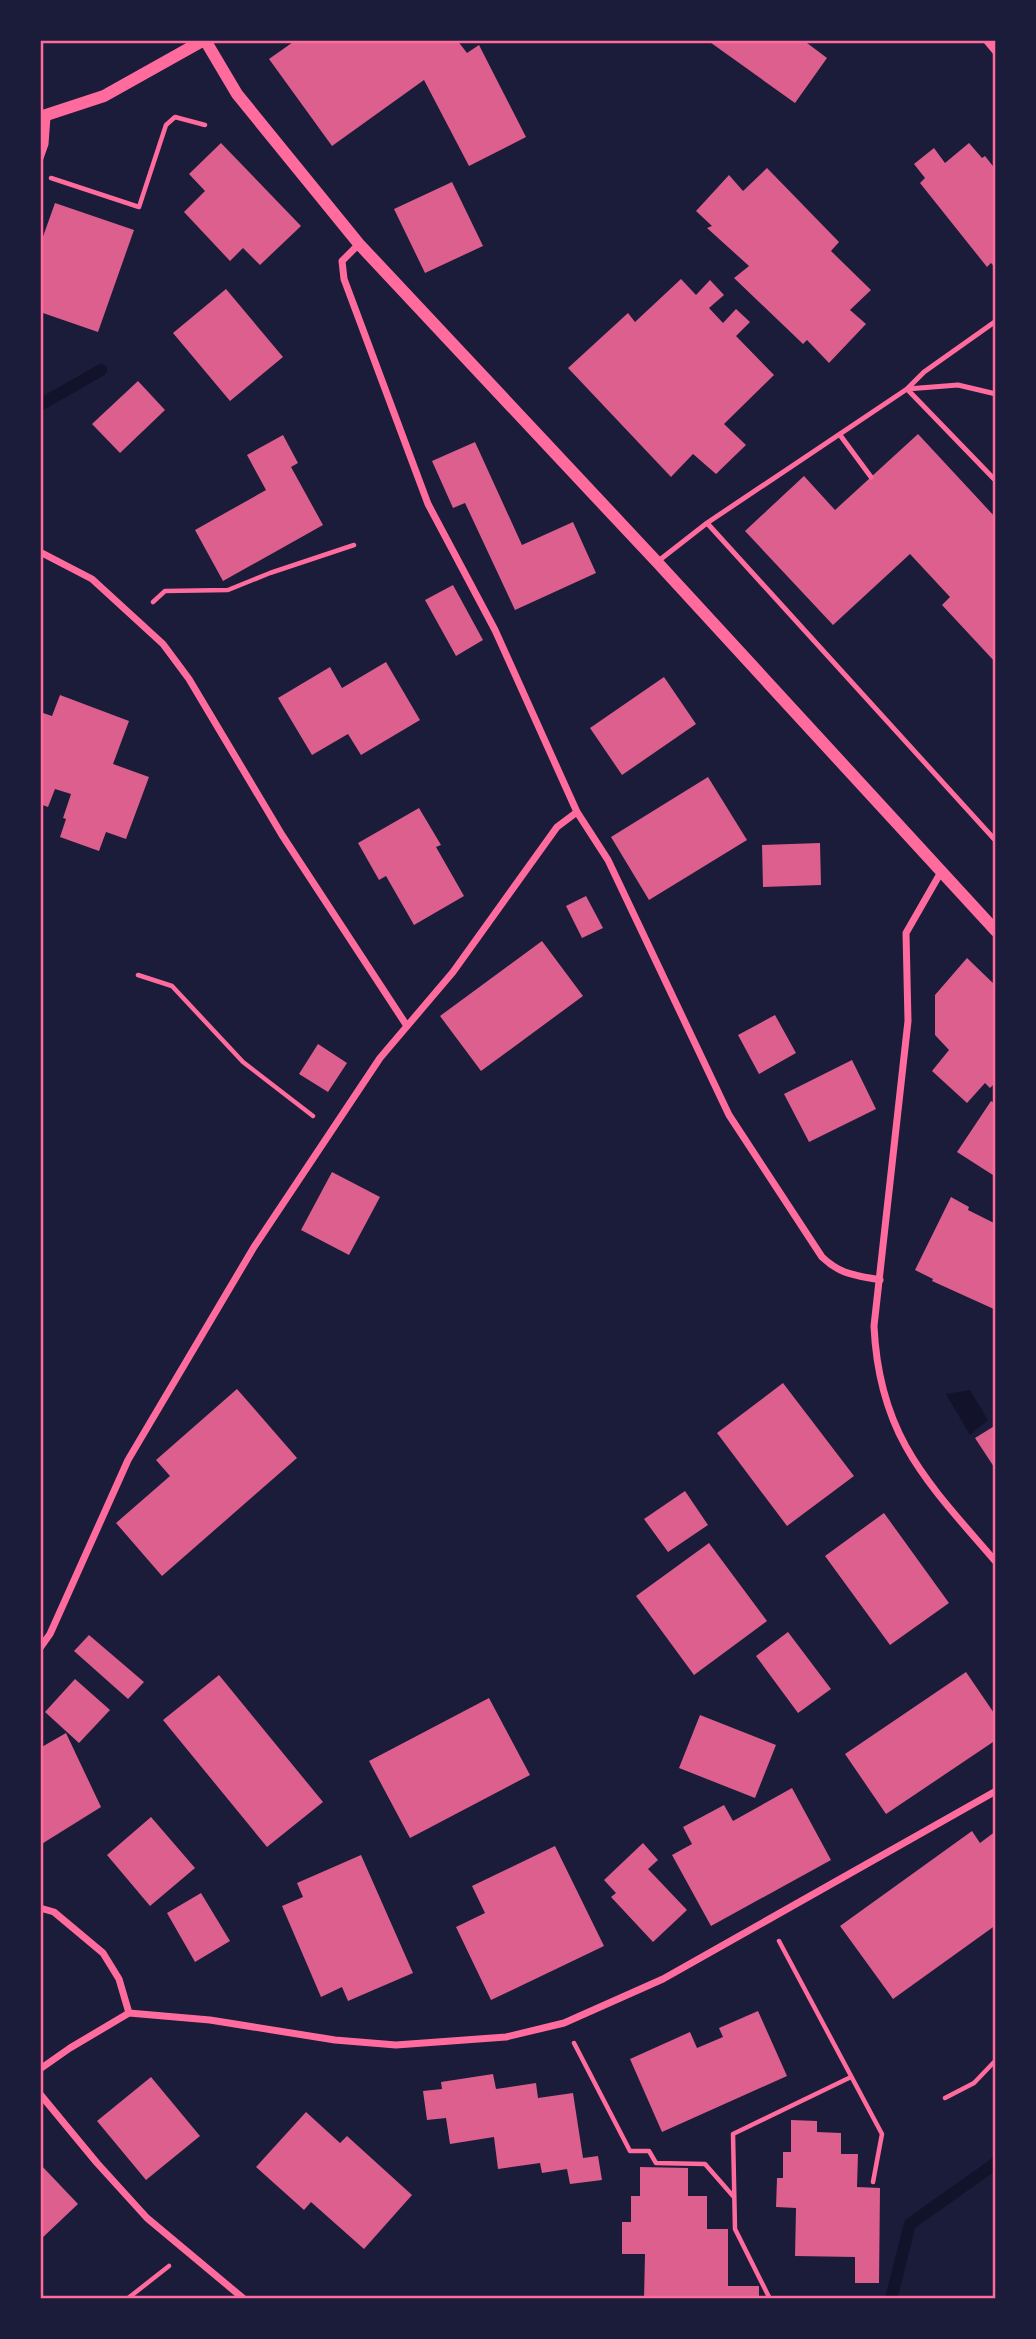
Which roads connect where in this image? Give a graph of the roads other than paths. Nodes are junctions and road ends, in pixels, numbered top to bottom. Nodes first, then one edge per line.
1 (204, 40) edge
2 (986, 40) edge
3 (996, 52) edge
4 (44, 117) edge
5 (40, 158) edge
6 (359, 244) junction
7 (996, 321) edge
8 (907, 389) junction
9 (996, 394) edge
10 (839, 435) junction
11 (871, 477) dead end
12 (996, 481) edge
13 (707, 523) junction
14 (40, 552) edge
15 (657, 562) junction
16 (577, 812) junction
17 (996, 841) edge
18 (941, 872) junction
19 (996, 931) edge
20 (407, 1026) junction
21 (880, 1280) junction
22 (996, 1562) edge
23 (40, 1648) edge
24 (996, 1791) edge
25 (40, 1908) edge
26 (129, 2013) junction
27 (40, 2069) edge
28 (40, 2094) edge
29 (244, 2299) edge

1 - 4 street
1 - 6 street
2 - 3 street
4 - 5 street
6 - 15 street
6 - 16 street
7 - 8 lane
8 - 9 lane
8 - 10 lane
8 - 12 lane
10 - 11 lane
10 - 13 lane
13 - 15 lane
13 - 17 lane
14 - 20 street
15 - 18 street
16 - 20 street
16 - 21 street
18 - 19 street
18 - 21 street
20 - 23 street
21 - 22 street
24 - 26 street
25 - 26 street
26 - 27 street
28 - 29 street

